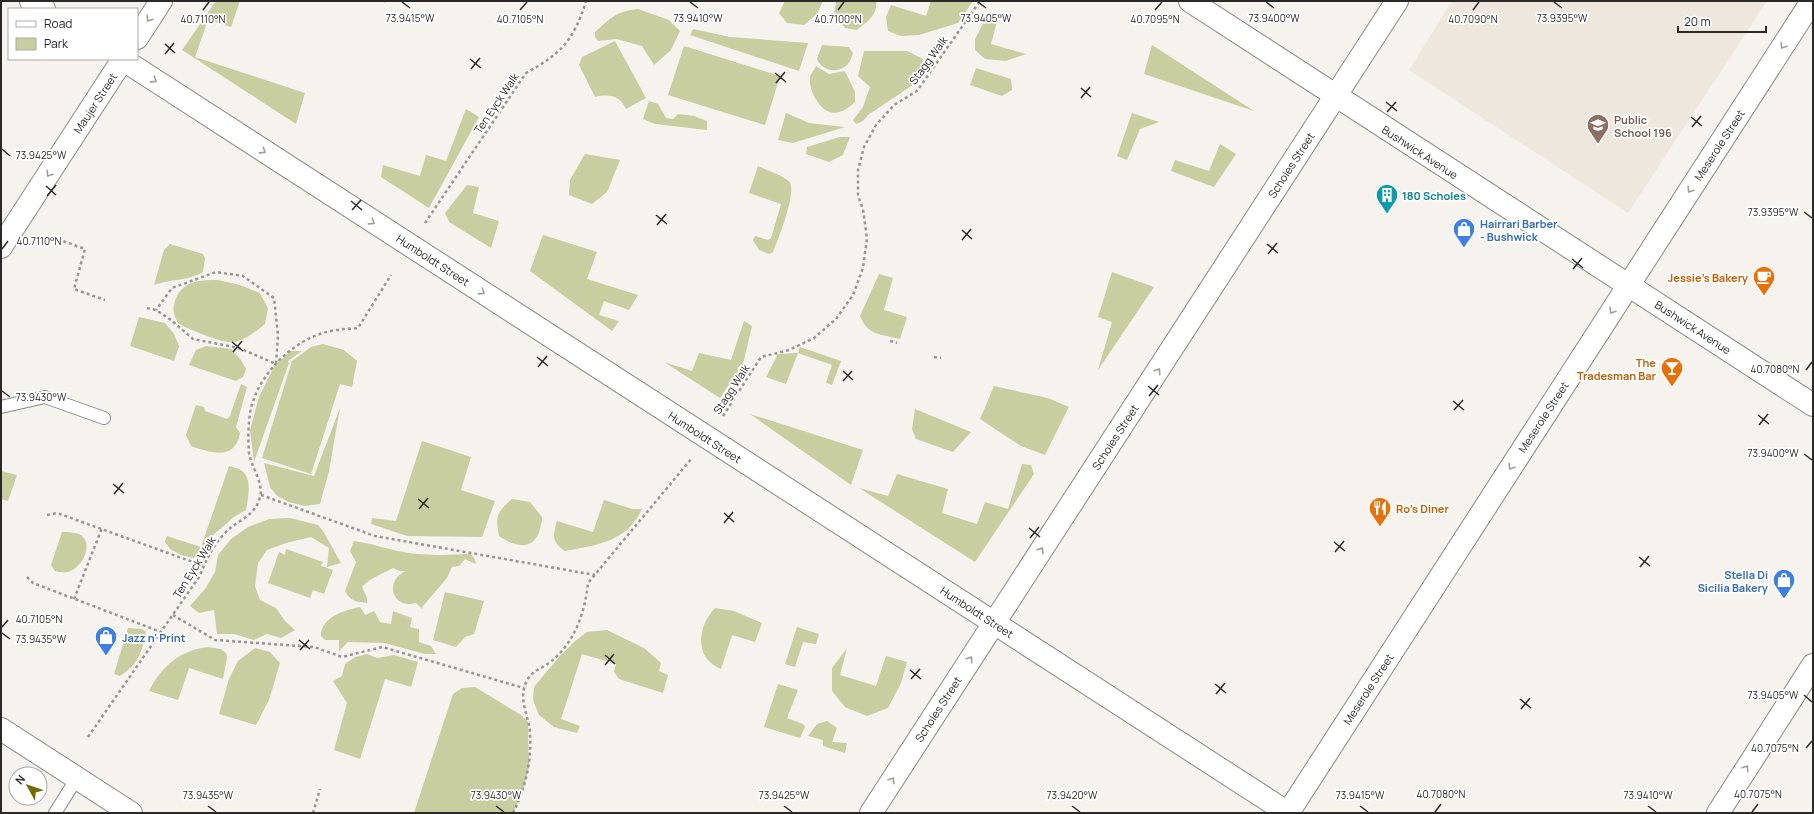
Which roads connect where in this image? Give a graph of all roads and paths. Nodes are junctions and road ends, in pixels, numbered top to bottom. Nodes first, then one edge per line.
1 (31, 1) edge
2 (161, 1) edge
3 (586, 1) edge
4 (980, 1) edge
5 (1190, 1) edge
6 (1397, 1) edge
7 (1812, 1) edge
8 (42, 8) edge
9 (138, 36) edge
10 (121, 60) edge
11 (124, 60) edge
12 (1335, 97) junction
13 (425, 223) dead end
14 (52, 237) dead end
15 (1, 247) edge
16 (391, 275) dead end
17 (1628, 286) junction
18 (105, 300) dead end
19 (147, 308) dead end
20 (156, 310) junction
21 (890, 341) dead end
22 (897, 344) dead end
23 (934, 357) dead end
24 (942, 358) dead end
25 (276, 364) junction
26 (1813, 405) edge
27 (1, 407) edge
28 (104, 418) dead end
29 (708, 439) junction
30 (261, 495) junction
31 (47, 515) dead end
32 (102, 528) junction
33 (204, 566) junction
34 (595, 575) junction
35 (27, 577) dead end
36 (74, 599) junction
37 (173, 615) junction
38 (994, 623) junction
39 (161, 632) junction
40 (1813, 665) edge
41 (524, 688) junction
42 (1, 729) edge
43 (88, 737) dead end
44 (77, 778) junction
45 (320, 789) dead end
46 (55, 813) edge
47 (131, 813) edge
48 (313, 813) edge
49 (513, 813) edge
50 (871, 813) edge
51 (1288, 813) edge
52 (1718, 813) edge

1 - 8 street
2 -> 9 street
3 - 13 path, Ten Eyck Walk
4 - 29 path, Stagg Walk
5 - 12 street, Bushwick Avenue
6 - 12 street, Scholes Street
7 -> 17 street, Meserole Street
10 -> 15 street, Maujer Street
11 -> 29 street, Humboldt Street
12 - 17 street, Bushwick Avenue
38 -> 12 street, Scholes Street
14 - 18 path
16 - 25 path
17 - 26 street, Bushwick Avenue
17 -> 51 street, Meserole Street
19 - 20 path
20 - 25 path
20 - 25 path
21 - 22 path
23 - 24 path
25 - 30 path
27 - 28 lane
29 - 34 path, Stagg Walk
29 - 38 street, Humboldt Street
30 - 33 path, Ten Eyck Walk
30 - 34 path
31 - 32 path
32 - 33 path
32 - 36 path
33 - 37 path, Ten Eyck Walk
34 - 41 path, Stagg Walk
35 - 36 path
36 - 39 path
37 - 39 path, Ten Eyck Walk
37 - 41 path
50 -> 38 street, Scholes Street
38 - 51 street, Humboldt Street
39 - 43 path, Ten Eyck Walk
52 -> 40 street
41 - 49 path
42 - 44 street
44 - 46 lane
44 - 47 street
45 - 48 path

